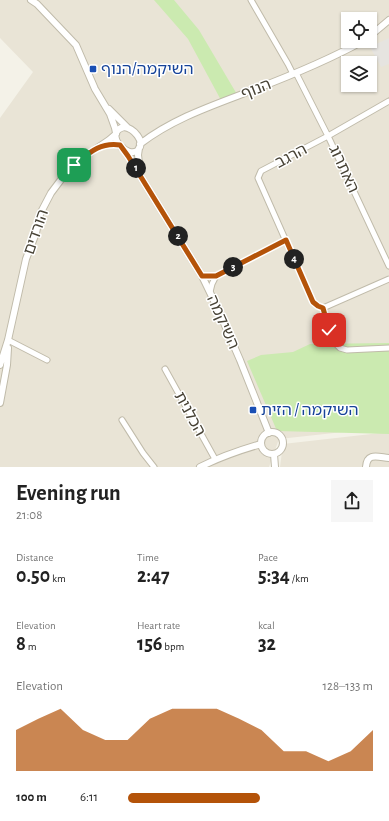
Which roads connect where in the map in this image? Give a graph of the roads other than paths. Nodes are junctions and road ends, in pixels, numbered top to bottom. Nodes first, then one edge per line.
1 (31, 0) edge
2 (254, 1) edge
3 (389, 20) edge
4 (377, 30) edge
5 (348, 48) edge
6 (294, 74) junction
7 (389, 101) edge
8 (105, 105) junction
9 (130, 129) junction
10 (116, 133) junction
11 (137, 136) junction
12 (328, 136) junction
13 (150, 137) junction
14 (101, 146) junction
15 (140, 146) junction
16 (121, 147) junction
17 (141, 176) junction
18 (286, 240) junction
19 (389, 266) edge
20 (202, 276) junction
21 (216, 276) junction
22 (389, 279) edge
23 (210, 292) junction
24 (323, 308) junction
25 (8, 340) junction
26 (389, 348) edge
27 (47, 360) dead end
28 (0, 365) edge
29 (165, 369) dead end
30 (0, 403) edge
31 (122, 420) dead end
32 (269, 433) junction
33 (261, 444) junction
34 (274, 454) junction
35 (389, 458) edge
36 (215, 459) junction
37 (154, 467) edge
38 (200, 467) edge
39 (275, 467) edge
40 (366, 467) edge

1 - 8 street
2 - 6 street, האתרוג
3 - 4 street
5 - 6 street, הנוף
6 - 12 street, האתרוג
6 - 13 street, הנוף
7 - 12 street, הרגב
8 - 9 street
8 - 10 street
9 - 10 street
9 - 11 street
10 - 14 street, הורדים
10 - 16 street
11 - 13 street
11 - 15 street
12 - 18 street, הרגב
12 - 19 street, האתרוג
13 - 15 street, הנוף
14 - 16 street, הורדים
14 - 25 street, הורדים
15 - 16 street
15 - 17 street
16 - 17 street, השיקמה
17 - 20 street, השיקמה
18 - 21 street
18 - 24 street
20 - 21 street
20 - 23 street, השיקמה
21 - 23 street
22 - 24 street
23 - 32 street, השיקמה
24 - 26 street
25 - 27 street
25 - 28 street, הורדים
25 - 30 street, הורדים
29 - 36 street, הכלנית
31 - 37 street
32 - 33 street
32 - 34 street
33 - 34 street
33 - 36 street
34 - 39 street
35 - 40 street
36 - 38 street

